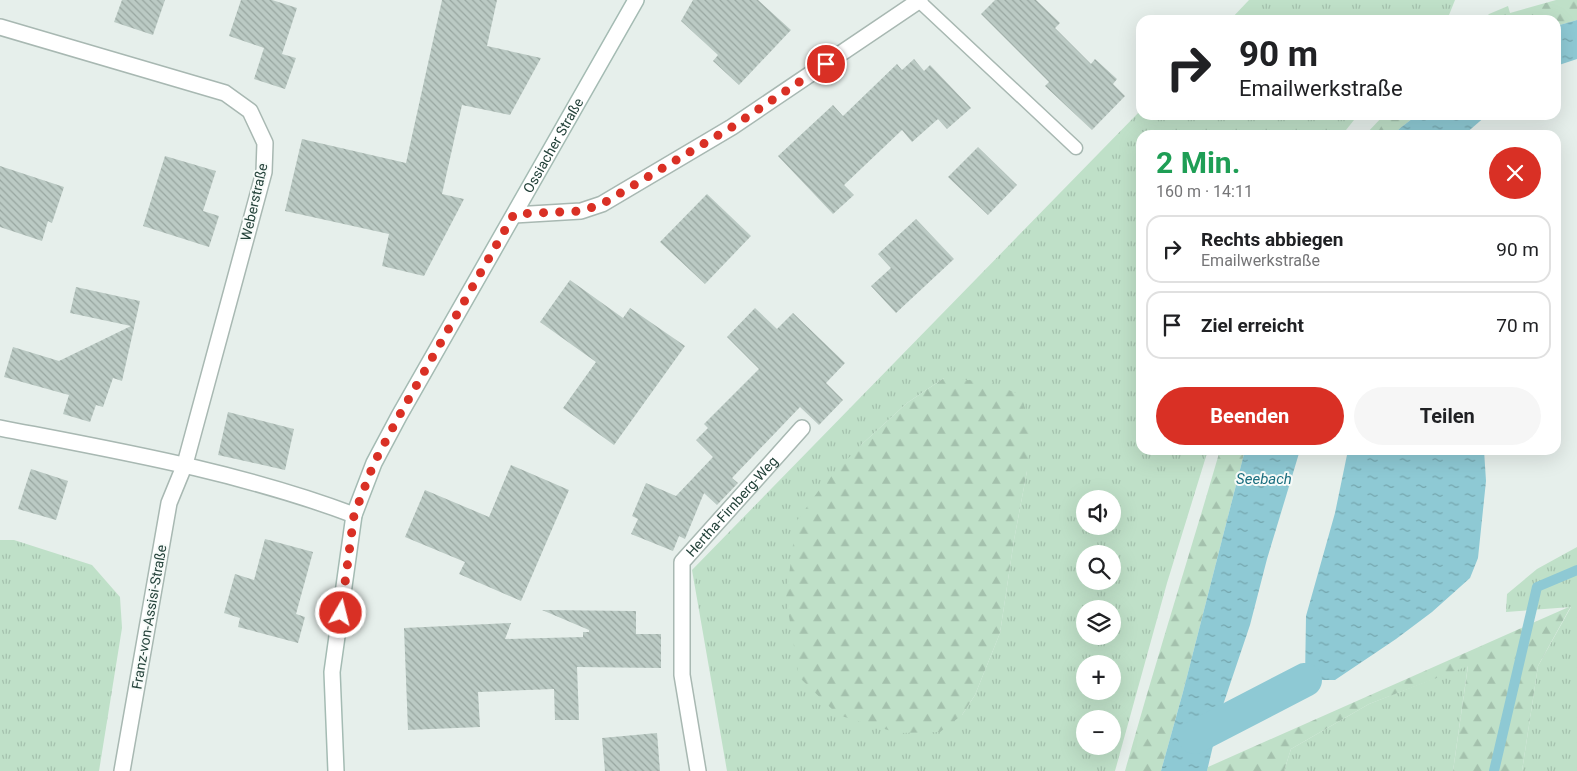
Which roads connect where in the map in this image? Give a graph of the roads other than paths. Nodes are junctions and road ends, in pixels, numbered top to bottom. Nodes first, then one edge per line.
1 (636, 0) edge
2 (920, 0) edge
3 (0, 27) edge
4 (1076, 148) dead end
5 (514, 214) junction
6 (0, 428) edge
7 (802, 428) dead end
8 (185, 464) junction
9 (354, 515) junction
10 (122, 771) edge
11 (336, 771) edge
12 (698, 771) edge

1 - 5 street, Ossiacher Straße
2 - 4 lane
2 - 5 street
3 - 8 street, Weberstraße
5 - 9 street, Ossiacher Straße
6 - 8 street
7 - 12 street, Hertha-Firnberg-Weg
8 - 9 street
8 - 10 street, Franz-von-Assisi-Straße
9 - 11 street, Ossiacher Straße

